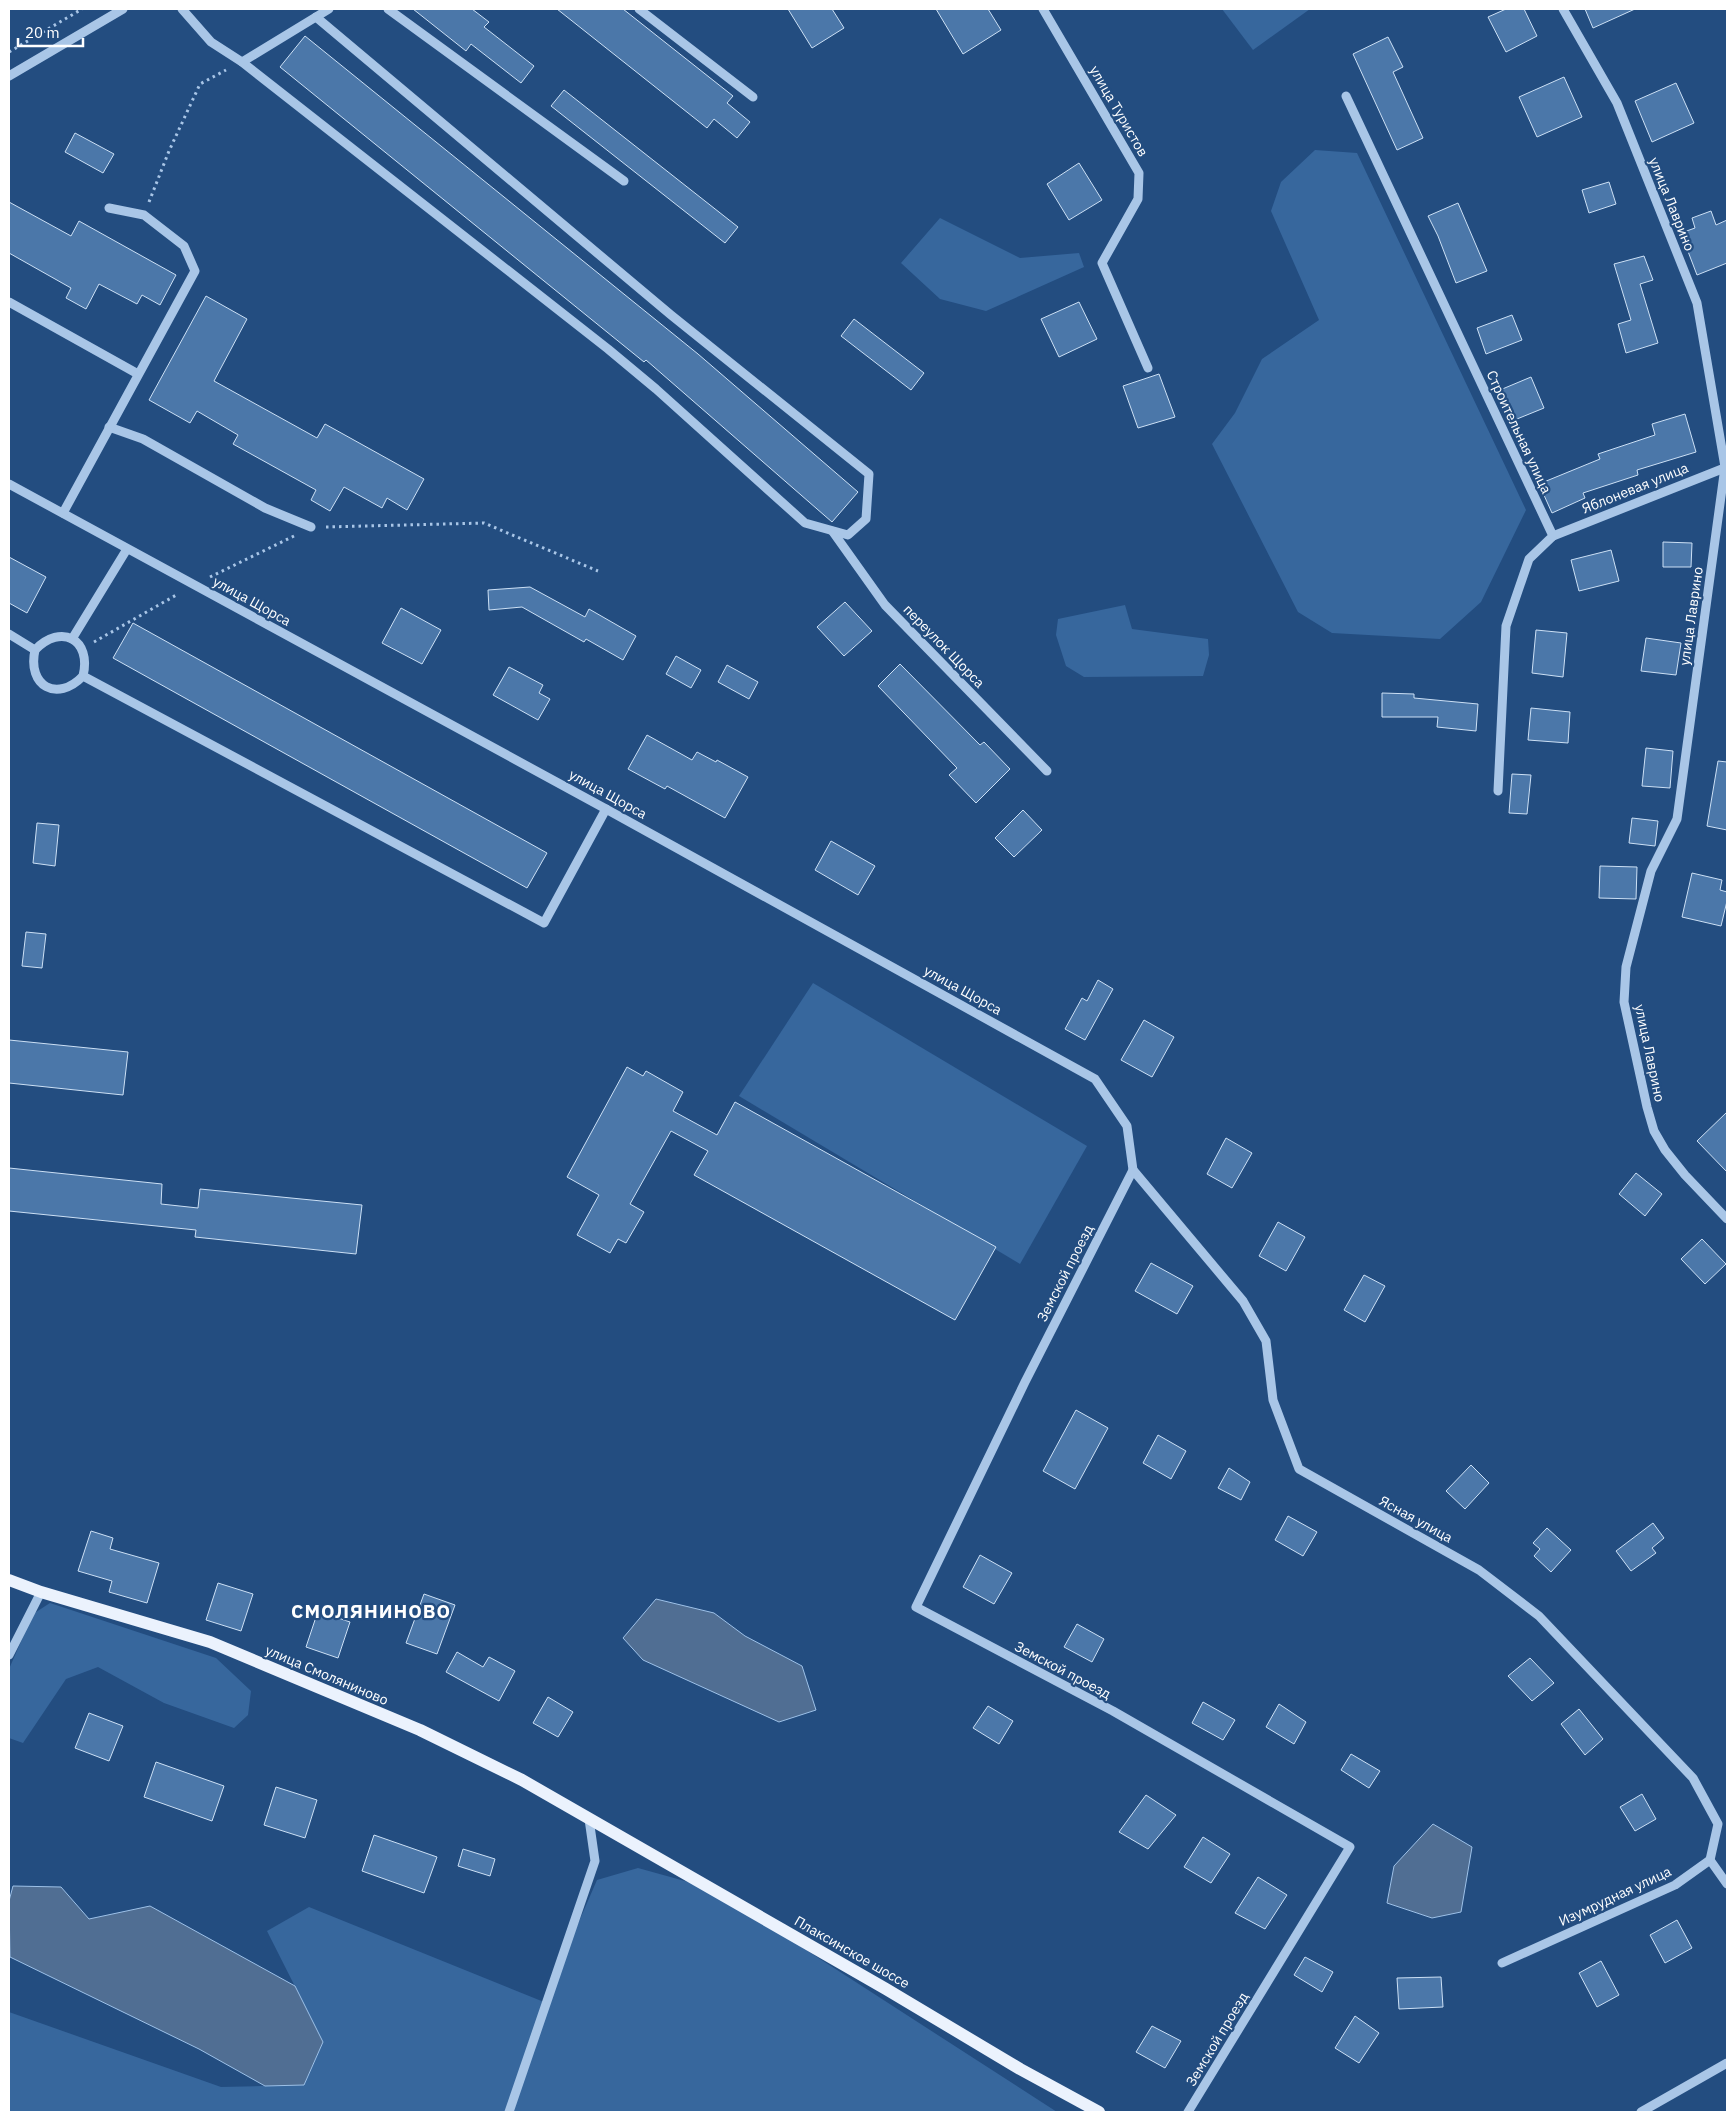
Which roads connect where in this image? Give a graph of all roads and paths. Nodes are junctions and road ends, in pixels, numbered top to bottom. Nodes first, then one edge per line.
1 (82, 9) edge
2 (123, 9) edge
3 (182, 9) edge
4 (329, 9) edge
5 (388, 9) edge
6 (639, 9) edge
7 (1043, 9) edge
8 (1563, 9) edge
9 (316, 18) junction
10 (9, 52) edge
11 (242, 62) junction
12 (9, 76) edge
13 (1346, 96) dead end
14 (753, 98) dead end
15 (624, 181) dead end
16 (109, 208) dead end
17 (144, 215) junction
18 (9, 302) edge
19 (1148, 368) dead end
20 (138, 374) junction
21 (109, 428) junction
22 (1726, 467) edge
23 (9, 484) edge
24 (63, 513) junction
25 (311, 527) junction
26 (833, 532) junction
27 (1553, 536) junction
28 (127, 549) junction
29 (598, 571) dead end
30 (194, 585) junction
31 (9, 634) edge
32 (72, 639) junction
33 (82, 648) junction
34 (35, 650) junction
35 (83, 676) junction
36 (1047, 771) dead end
37 (1498, 791) dead end
38 (606, 809) junction
39 (1136, 1174) junction
40 (1727, 1219) edge
41 (9, 1580) edge
42 (41, 1592) junction
43 (9, 1655) edge
44 (589, 1819) junction
45 (1710, 1860) junction
46 (1727, 1884) edge
47 (1502, 1963) dead end
48 (1727, 2063) edge
49 (509, 2112) edge
50 (1099, 2112) edge
51 (1188, 2112) edge
52 (1641, 2112) edge

1 - 10 path
2 - 12 street
3 - 11 street
4 - 9 street
5 - 15 street
6 - 14 street
7 - 19 street, улица Туристов
8 - 22 street, улица Лаврино
9 - 11 street
9 - 26 street
11 - 17 path
11 - 26 street
13 - 27 street, Строительная улица
16 - 17 street
17 - 20 street
18 - 20 street
20 - 21 street
21 - 24 street
21 - 25 street
22 - 27 street, Яблоневая улица
22 - 40 street, улица Лаврино
23 - 24 street, улица Щорса
24 - 28 street, улица Щорса
25 - 29 path
25 - 30 path
26 - 36 street, переулок Щорса
27 - 37 street
28 - 30 street, улица Щорса
28 - 32 street
30 - 33 path
30 - 38 street, улица Щорса
31 - 34 street
32 - 33 street
32 - 34 street
33 - 35 street
34 - 35 street
35 - 38 street
38 - 39 street, улица Щорса
39 - 45 street, Ясная улица
39 - 51 street, Земской проезд
41 - 42 main road, улица Смоляниново
42 - 43 street
42 - 44 main road, улица Смоляниново
44 - 49 street
44 - 50 main road, Плаксинское шоссе
45 - 46 street
45 - 47 street, Изумрудная улица
48 - 52 street

